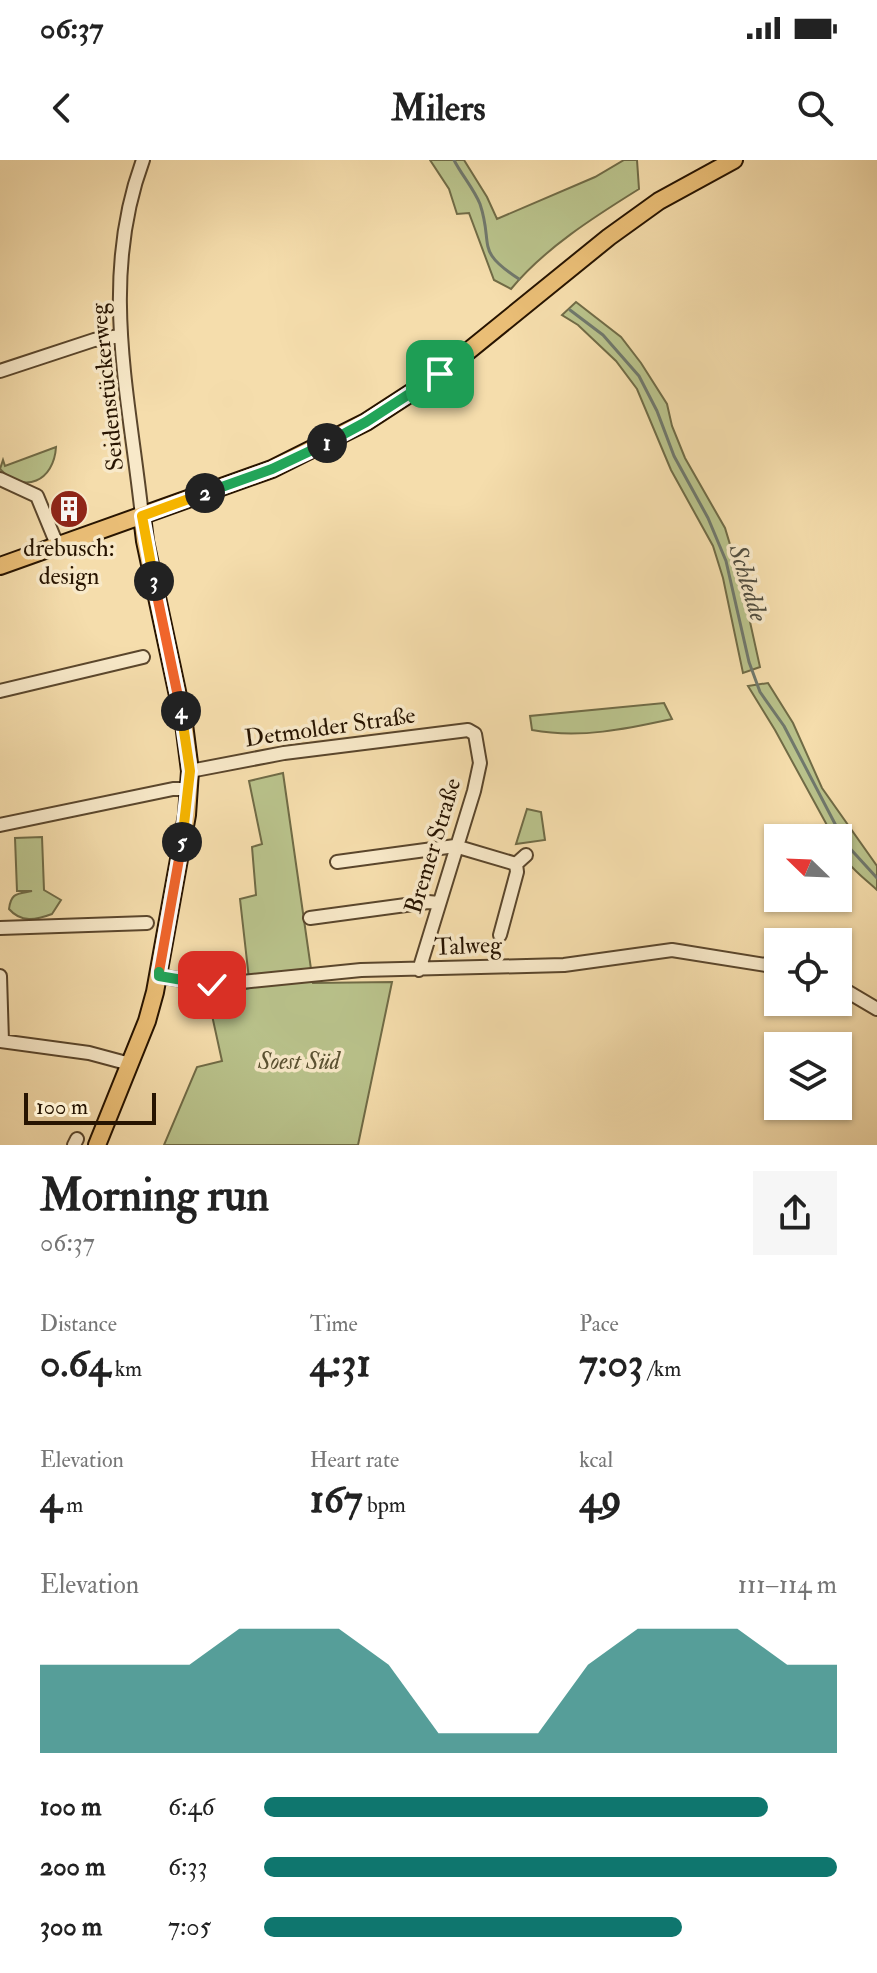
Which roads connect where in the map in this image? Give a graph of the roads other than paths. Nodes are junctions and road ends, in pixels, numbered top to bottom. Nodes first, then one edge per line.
1 (143, 160) edge
2 (734, 160) edge
3 (120, 336) junction
4 (0, 371) edge
5 (0, 479) edge
6 (142, 516) junction
7 (58, 547) junction
8 (0, 566) edge
9 (143, 657) dead end
10 (0, 691) edge
11 (475, 734) joint
12 (190, 771) junction
13 (190, 789) junction
14 (0, 825) edge
15 (455, 846) junction
16 (337, 862) dead end
17 (439, 903) junction
18 (310, 918) dead end
19 (147, 923) dead end
20 (0, 928) edge
21 (500, 935) dead end
22 (764, 965) edge
23 (419, 970) junction
24 (0, 976) edge
25 (159, 976) junction
26 (852, 994) edge
27 (877, 1009) edge
28 (1, 1041) edge
29 (130, 1064) junction
30 (97, 1145) edge

1 - 3 street, Seidenstückerweg
2 - 6 main road
3 - 4 street
3 - 6 street, Seidenstückerweg
5 - 7 street
6 - 7 main road
6 - 12 main road
7 - 8 main road
9 - 10 street
11 - 12 street, Detmolder Straße
11 - 15 street, Bremer Straße
12 - 13 main road
13 - 14 street
13 - 25 main road
15 - 16 street
15 - 17 street, Bremer Straße
15 - 21 street
17 - 18 street
17 - 23 street, Bremer Straße
19 - 20 street
22 - 23 street, Talweg
23 - 25 street, Talweg
24 - 28 street
25 - 29 main road
26 - 27 street
28 - 29 street
29 - 30 main road

